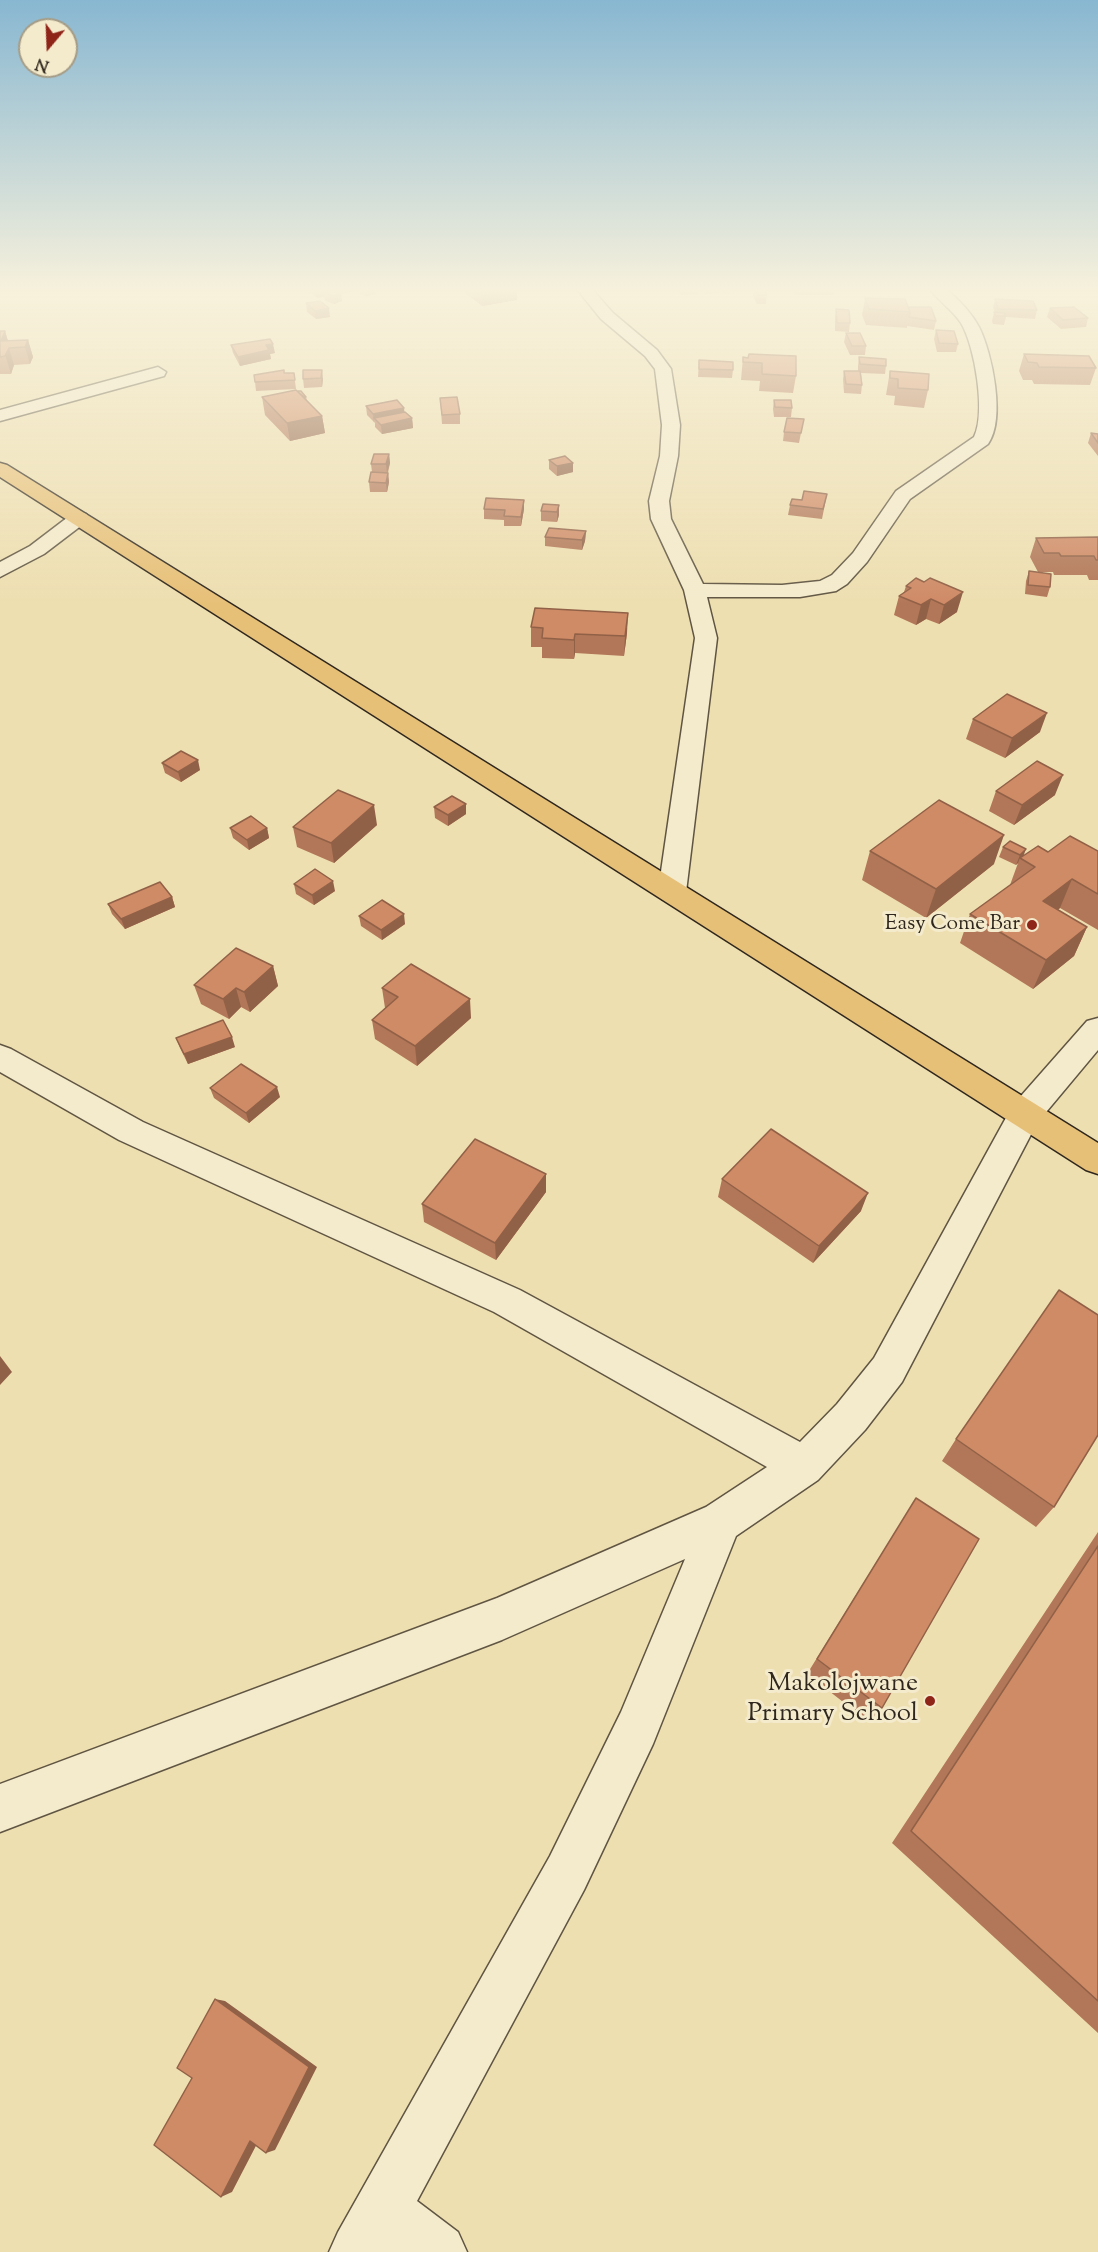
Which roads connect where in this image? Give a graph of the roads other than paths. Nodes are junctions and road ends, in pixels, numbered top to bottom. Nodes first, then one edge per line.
1 (82, 393) edge
2 (666, 393) edge
3 (985, 393) edge
4 (0, 416) edge
5 (0, 469) edge
6 (79, 518) junction
7 (0, 571) edge
8 (695, 590) junction
9 (672, 891) junction
10 (1098, 1029) edge
11 (0, 1057) edge
12 (1025, 1114) junction
13 (1098, 1160) edge
14 (804, 1466) junction
15 (721, 1522) junction
16 (0, 1808) edge
17 (370, 2231) edge
18 (438, 2252) edge

1 - 4 street
2 - 8 street
3 - 8 street
5 - 6 main road
6 - 7 street
6 - 9 main road
8 - 9 street
9 - 12 main road
10 - 12 street
11 - 14 street
12 - 13 main road
12 - 14 street
14 - 15 street
15 - 16 street
15 - 17 street
17 - 18 street

